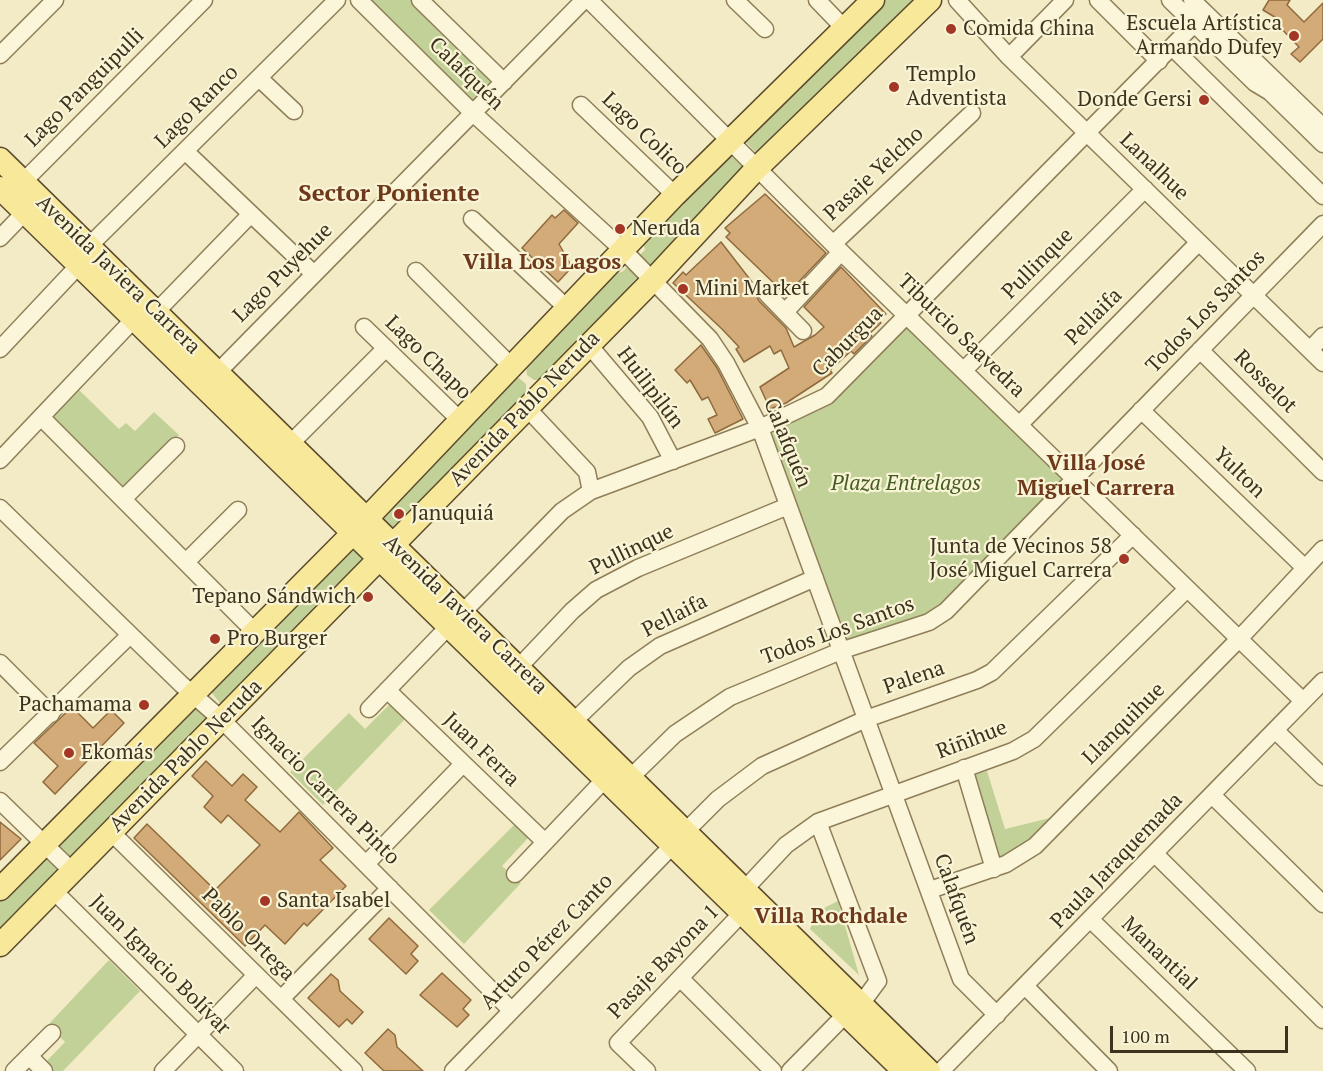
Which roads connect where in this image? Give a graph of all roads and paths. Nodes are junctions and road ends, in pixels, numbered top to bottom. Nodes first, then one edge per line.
1 (55, 0) edge
2 (204, 0) edge
3 (337, 0) edge
4 (359, 0) edge
5 (420, 0) edge
6 (584, 0) edge
7 (589, 0) edge
8 (817, 0) edge
9 (873, 0) edge
10 (930, 0) edge
11 (957, 0) edge
12 (1065, 0) edge
13 (1098, 0) edge
14 (1170, 0) edge
15 (1192, 0) edge
16 (743, 3) edge
17 (1200, 19) junction
18 (844, 28) junction
19 (765, 30) dead end
20 (1172, 47) junction
21 (0, 55) edge
22 (1009, 57) junction
23 (1158, 61) junction
24 (259, 78) junction
25 (504, 82) junction
26 (581, 105) dead end
27 (294, 111) dead end
28 (473, 113) junction
29 (972, 113) dead end
30 (1323, 127) edge
31 (1088, 133) junction
32 (730, 140) junction
33 (1323, 144) edge
34 (185, 151) junction
35 (0, 159) edge
36 (757, 168) junction
37 (23, 182) junction
38 (0, 186) edge
39 (1145, 189) junction
40 (675, 195) junction
41 (1323, 196) edge
42 (25, 212) junction
43 (251, 214) junction
44 (472, 219) dead end
45 (1323, 224) edge
46 (0, 238) edge
47 (1199, 242) junction
48 (837, 248) junction
49 (623, 250) junction
50 (86, 263) junction
51 (416, 271) dead end
52 (314, 274) junction
53 (652, 281) junction
54 (766, 294) dead end
55 (1254, 295) junction
56 (569, 310) junction
57 (156, 312) junction
58 (785, 312) junction
59 (907, 315) junction
60 (134, 319) junction
61 (364, 327) dead end
62 (803, 331) dead end
63 (1323, 336) edge
64 (588, 344) junction
65 (386, 348) junction
66 (0, 349) edge
67 (1200, 350) junction
68 (1310, 350) junction
69 (1323, 363) edge
70 (513, 368) junction
71 (964, 370) junction
72 (217, 373) junction
73 (193, 376) junction
74 (527, 408) junction
75 (1141, 410) junction
76 (41, 417) junction
77 (460, 422) junction
78 (1020, 424) junction
79 (760, 428) junction
80 (290, 444) junction
81 (176, 446) dead end
82 (483, 453) junction
83 (0, 460) edge
84 (673, 461) junction
85 (1323, 472) edge
86 (1075, 478) junction
87 (591, 491) junction
88 (124, 498) junction
89 (788, 506) junction
90 (238, 510) dead end
91 (2, 514) edge
92 (360, 526) junction
93 (1133, 535) junction
94 (1323, 549) edge
95 (387, 552) junction
96 (187, 561) junction
97 (1305, 568) junction
98 (815, 578) junction
99 (1187, 589) junction
100 (460, 620) junction
101 (255, 632) junction
102 (130, 635) junction
103 (1239, 639) junction
104 (843, 650) junction
105 (0, 663) edge
106 (518, 668) junction
107 (1321, 684) edge
108 (387, 690) junction
109 (193, 695) junction
110 (1303, 701) junction
111 (369, 709) dead end
112 (51, 714) junction
113 (866, 719) junction
114 (222, 720) junction
115 (573, 722) junction
116 (1275, 730) junction
117 (0, 762) edge
118 (463, 764) junction
119 (964, 768) junction
120 (608, 769) junction
121 (1323, 777) edge
122 (630, 778) junction
123 (893, 794) junction
124 (1212, 795) junction
125 (0, 801) edge
126 (818, 822) junction
127 (111, 832) junction
128 (686, 840) junction
129 (544, 842) junction
130 (43, 844) junction
131 (1155, 854) junction
132 (366, 864) junction
133 (994, 868) junction
134 (72, 871) junction
135 (514, 874) dead end
136 (390, 888) junction
137 (0, 889) edge
138 (744, 890) junction
139 (930, 890) junction
140 (54, 891) junction
141 (1323, 904) edge
142 (753, 911) junction
143 (1091, 920) junction
144 (0, 945) edge
145 (256, 975) junction
146 (680, 978) junction
147 (1026, 987) junction
148 (281, 999) junction
149 (851, 1003) junction
150 (512, 1010) junction
151 (997, 1015) junction
152 (1323, 1020) edge
153 (52, 1033) dead end
154 (198, 1034) junction
155 (29, 1056) junction
156 (14, 1071) edge
157 (44, 1071) edge
158 (163, 1071) edge
159 (235, 1071) edge
160 (354, 1071) edge
161 (453, 1071) edge
162 (647, 1071) edge
163 (773, 1071) edge
164 (790, 1071) edge
165 (904, 1071) edge
166 (929, 1071) edge
167 (941, 1071) edge
168 (1109, 1071) edge
169 (1247, 1071) edge

1 - 21 street
2 - 37 street, Lago Panguipulli
3 - 24 street, Lago Ranco
4 - 28 street, Calafquén
5 - 25 street, Calafquén
6 - 25 street, Lago Puyehue
7 - 32 street, Tiburcio Saavedra
8 - 18 street
9 - 18 main road, Avenida Pablo Neruda
10 - 36 main road, Avenida Pablo Neruda
11 - 22 street, Lanalhue
12 - 22 street
13 - 23 street
14 - 17 street
15 - 17 street
16 - 19 street
17 - 20 street, Caburgua
17 - 30 street
17 - 33 street
18 - 32 main road, Avenida Pablo Neruda
20 - 23 street, Caburgua
20 - 41 street
22 - 31 street, Lanalhue
23 - 31 street, Caburgua
24 - 27 street
24 - 34 street, Lago Ranco
25 - 28 street, Lago Puyehue
26 - 40 street, Lago Colico
28 - 49 street, Calafquén
28 - 52 street, Lago Puyehue
29 - 48 street, Pasaje Yelcho
31 - 39 street, Lanalhue
31 - 59 street, Caburgua
32 - 36 street, Tiburcio Saavedra
32 - 40 main road, Avenida Pablo Neruda
34 - 43 street
34 - 50 street, Lago Ranco
35 - 37 main road, Avenida Javiera Carrera
36 - 48 street, Tiburcio Saavedra
36 - 53 main road, Avenida Pablo Neruda
37 - 38 main road
37 - 50 main road, Avenida Javiera Carrera
38 - 42 main road, Avenida Javiera Carrera
39 - 47 street, Lanalhue
39 - 71 street, Pullinque
40 - 49 main road, Avenida Pablo Neruda
42 - 46 street
42 - 50 main road, Avenida Javiera Carrera
43 - 52 street
43 - 57 street
44 - 56 street
45 - 55 street, Todos Los Santos
47 - 55 street, Lanalhue
47 - 78 street, Pellaifa
48 - 58 street, Pasaje Yelcho
48 - 59 street, Tiburcio Saavedra
49 - 53 street, Calafquén
49 - 56 main road, Avenida Pablo Neruda
50 - 57 main road, Avenida Javiera Carrera
50 - 60 main road, Avenida Javiera Carrera
50 - 66 street, Lago Ranco
51 - 70 street
52 - 72 street, Lago Puyehue
53 - 64 main road, Avenida Pablo Neruda
53 - 79 street, Calafquén
54 - 58 street
55 - 67 street, Todos Los Santos
55 - 68 street, Lanalhue
56 - 70 main road, Avenida Pablo Neruda
57 - 72 main road, Avenida Javiera Carrera
58 - 62 street
59 - 71 street, Tiburcio Saavedra
59 - 79 street, Caburgua
60 - 73 main road, Avenida Javiera Carrera
60 - 76 street
61 - 65 street, Lago Chapo
63 - 68 street
64 - 74 main road, Avenida Pablo Neruda
64 - 84 street, Huilipilún
65 - 77 street, Lago Chapo
65 - 80 street
67 - 75 street, Todos Los Santos
67 - 85 street, Rosselot
68 - 69 street, Lanalhue
70 - 77 main road, Avenida Pablo Neruda
71 - 78 street, Tiburcio Saavedra
72 - 73 main road
72 - 80 main road, Avenida Javiera Carrera
73 - 92 main road, Avenida Javiera Carrera
74 - 82 main road, Avenida Pablo Neruda
74 - 87 street
75 - 86 street, Todos Los Santos
75 - 97 street, Yulton
76 - 83 street
76 - 88 street
77 - 82 main road
77 - 92 main road, Avenida Pablo Neruda
78 - 86 street, Tiburcio Saavedra
79 - 84 street, Caburgua
79 - 89 street, Calafquén
80 - 92 main road, Avenida Javiera Carrera
81 - 88 street
82 - 95 main road, Avenida Pablo Neruda
84 - 87 street, Caburgua
86 - 93 street, Tiburcio Saavedra
86 - 104 street, Todos Los Santos
87 - 100 street, Caburgua
88 - 96 street
89 - 98 street, Calafquén
89 - 106 street, Pullinque
90 - 96 street
91 - 102 street, Ignacio Carrera Pinto
92 - 95 main road, Avenida Javiera Carrera
92 - 101 main road, Avenida Pablo Neruda
93 - 99 street, Tiburcio Saavedra
93 - 113 street, Palena
94 - 97 street, Llanquihue
95 - 100 main road, Avenida Javiera Carrera
95 - 114 main road, Avenida Pablo Neruda
96 - 101 street
97 - 103 street, Llanquihue
98 - 104 street, Calafquén
98 - 115 street, Pellaifa
99 - 103 street, Tiburcio Saavedra
99 - 119 street, Riñihue
100 - 106 main road, Avenida Javiera Carrera
100 - 108 street, Caburgua
100 - 120 main road, Avenida Javiera Carrera
101 - 109 main road, Avenida Pablo Neruda
102 - 109 street, Ignacio Carrera Pinto
102 - 112 street
103 - 110 street, Tiburcio Saavedra
103 - 133 street, Llanquihue
104 - 113 street, Calafquén
104 - 122 street, Todos Los Santos
105 - 112 street
106 - 115 main road, Avenida Javiera Carrera
107 - 110 street, Paula Jaraquemada
108 - 111 street, Caburgua
108 - 118 street, Juan Ferra
109 - 114 street, Ignacio Carrera Pinto
109 - 130 main road, Avenida Pablo Neruda
110 - 116 street, Paula Jaraquemada
112 - 117 street
113 - 123 street, Calafquén
113 - 128 street, Palena
114 - 127 main road, Avenida Pablo Neruda
114 - 132 street, Ignacio Carrera Pinto
115 - 120 main road, Avenida Javiera Carrera
116 - 121 street
116 - 124 street, Paula Jaraquemada
118 - 129 street, Juan Ferra
118 - 132 street
119 - 123 street, Riñihue
119 - 133 street
120 - 122 main road, Avenida Javiera Carrera
120 - 128 main road, Avenida Javiera Carrera
120 - 129 street
122 - 128 main road, Avenida Javiera Carrera
123 - 126 street, Riñihue
123 - 139 street, Calafquén
124 - 131 street, Paula Jaraquemada
124 - 141 street
125 - 130 street
126 - 138 street, Riñihue
126 - 149 street
127 - 134 main road, Avenida Pablo Neruda
127 - 145 street, Pablo Ortega
128 - 138 main road, Avenida Javiera Carrera
128 - 142 main road, Avenida Javiera Carrera
128 - 150 street, Arturo Pérez Canto
129 - 135 street
130 - 134 street
130 - 137 main road, Avenida Pablo Neruda
131 - 143 street, Paula Jaraquemada
131 - 152 street
132 - 136 street, Ignacio Carrera Pinto
133 - 139 street, Llanquihue
134 - 140 main road, Avenida Pablo Neruda
136 - 148 street
136 - 150 street, Ignacio Carrera Pinto
138 - 142 main road, Avenida Javiera Carrera
139 - 151 street, Calafquén
140 - 144 main road, Avenida Pablo Neruda
140 - 154 street, Juan Ignacio Bolívar
142 - 146 street, Pasaje Bayona 1
142 - 149 main road, Avenida Javiera Carrera
143 - 147 street, Paula Jaraquemada
143 - 169 street, Manantial
145 - 148 street, Pablo Ortega
145 - 154 street
146 - 162 street, Pasaje Bayona 1
146 - 163 street
147 - 151 street, Paula Jaraquemada
147 - 168 street
148 - 160 street, Pablo Ortega
149 - 164 street
149 - 165 main road, Avenida Javiera Carrera
149 - 166 main road, Avenida Javiera Carrera
150 - 161 street, Arturo Pérez Canto
151 - 167 street, Paula Jaraquemada
153 - 155 street
154 - 158 street
154 - 159 street, Juan Ignacio Bolívar
155 - 156 street
155 - 157 street

